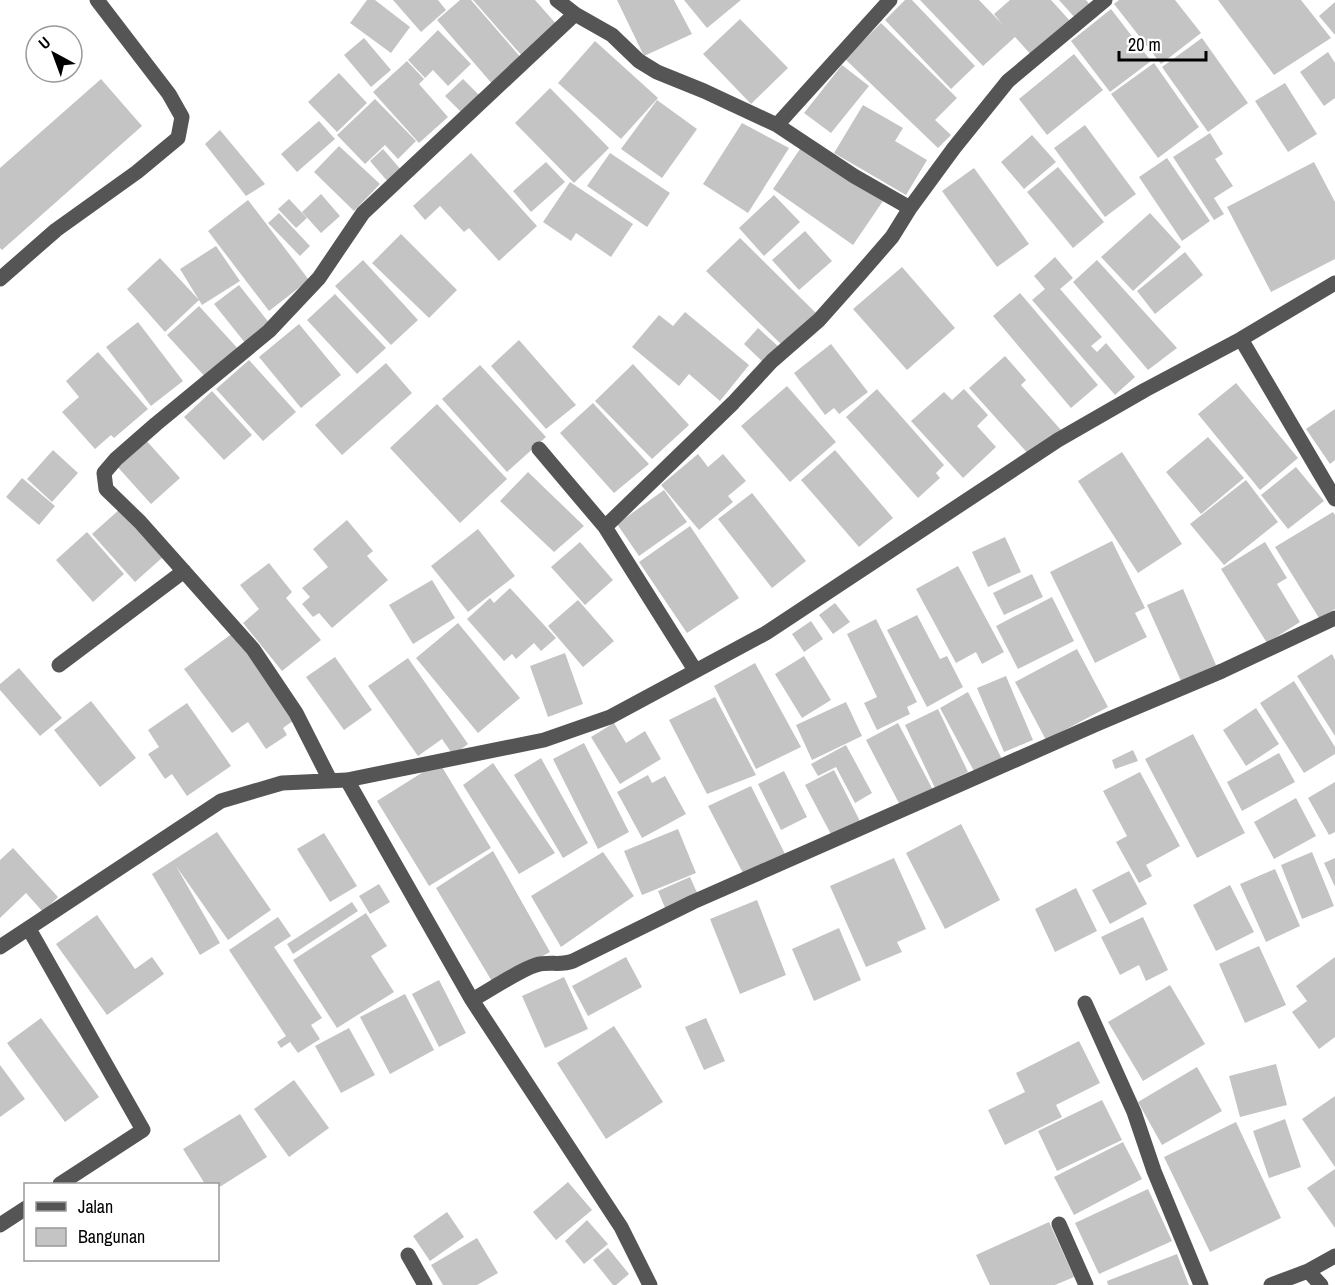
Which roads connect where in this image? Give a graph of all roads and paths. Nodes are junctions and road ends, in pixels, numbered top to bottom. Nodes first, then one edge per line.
1 (97, 0) edge
2 (557, 0) edge
3 (890, 0) edge
4 (1105, 0) edge
5 (575, 14) junction
6 (777, 125) junction
7 (910, 208) junction
8 (0, 279) edge
9 (1335, 283) edge
10 (1241, 339) junction
11 (539, 449) dead end
12 (1335, 499) edge
13 (605, 527) junction
14 (184, 571) junction
15 (1335, 618) edge
16 (59, 665) dead end
17 (695, 670) junction
18 (330, 780) junction
19 (346, 780) junction
20 (29, 929) junction
21 (0, 947) edge
22 (472, 1000) junction
23 (1085, 1003) dead end
24 (63, 1183) edge
25 (24, 1209) edge
26 (1059, 1224) dead end
27 (0, 1225) edge
28 (408, 1255) dead end
29 (1335, 1256) edge
30 (1308, 1271) junction
31 (425, 1285) edge
32 (650, 1285) edge
33 (1086, 1285) edge
34 (1201, 1285) edge
35 (1271, 1285) edge
36 (1321, 1285) edge

1 - 8 street
2 - 5 street
3 - 6 street
4 - 7 street
5 - 6 street
5 - 14 street
6 - 7 street
7 - 13 street
9 - 10 street
10 - 12 street
10 - 17 street
11 - 13 street
13 - 17 street
14 - 16 street
14 - 18 street
15 - 22 street
17 - 19 street
18 - 19 street
18 - 20 street
19 - 22 street
20 - 21 street
20 - 24 street
22 - 32 street
23 - 34 street
25 - 27 street
26 - 33 street
28 - 31 street
29 - 30 street
30 - 35 street
30 - 36 street

